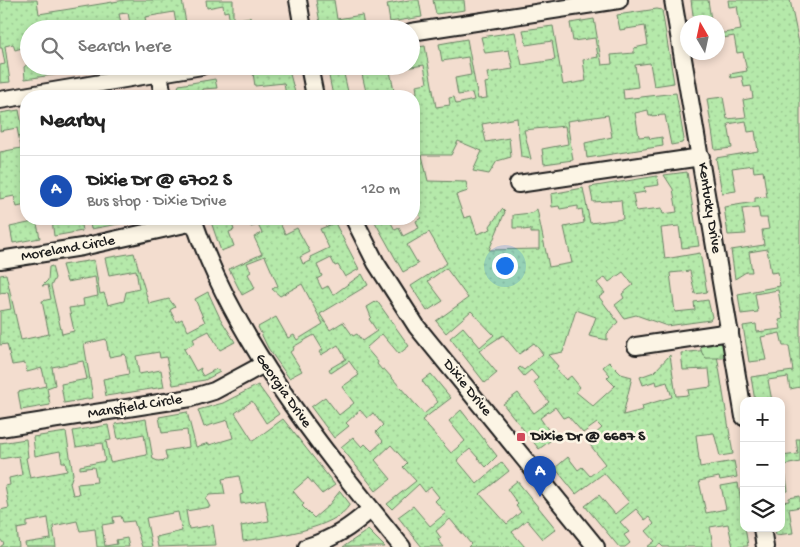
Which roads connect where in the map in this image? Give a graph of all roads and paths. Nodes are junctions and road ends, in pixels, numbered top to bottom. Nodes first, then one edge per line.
1 (298, 0) edge
2 (619, 0) edge
3 (673, 0) edge
4 (301, 20) edge
5 (420, 31) edge
6 (153, 75) edge
7 (159, 75) edge
8 (311, 75) edge
9 (61, 90) edge
10 (162, 90) edge
11 (314, 90) edge
12 (20, 97) edge
13 (0, 100) edge
14 (701, 157) junction
15 (518, 184) dead end
16 (172, 225) edge
17 (195, 225) edge
18 (357, 225) edge
19 (0, 260) edge
20 (730, 332) junction
21 (636, 346) dead end
22 (264, 364) junction
23 (741, 397) edge
24 (0, 428) edge
25 (371, 509) junction
26 (763, 532) edge
27 (307, 547) edge
28 (402, 547) edge
29 (596, 547) edge
30 (765, 547) edge

1 - 4 street
2 - 5 street
3 - 14 street, Kentucky Drive
6 - 9 street
7 - 10 street
8 - 11 street
12 - 13 street
14 - 15 street
14 - 20 street, Kentucky Drive
16 - 19 street, Moreland Circle
17 - 22 street, Georgia Drive
18 - 29 street, Dixie Drive
20 - 21 street
20 - 23 street, Kentucky Drive
22 - 24 street, Mansfield Circle
22 - 25 street, Georgia Drive
25 - 27 street
25 - 28 street, Georgia Drive
26 - 30 street

